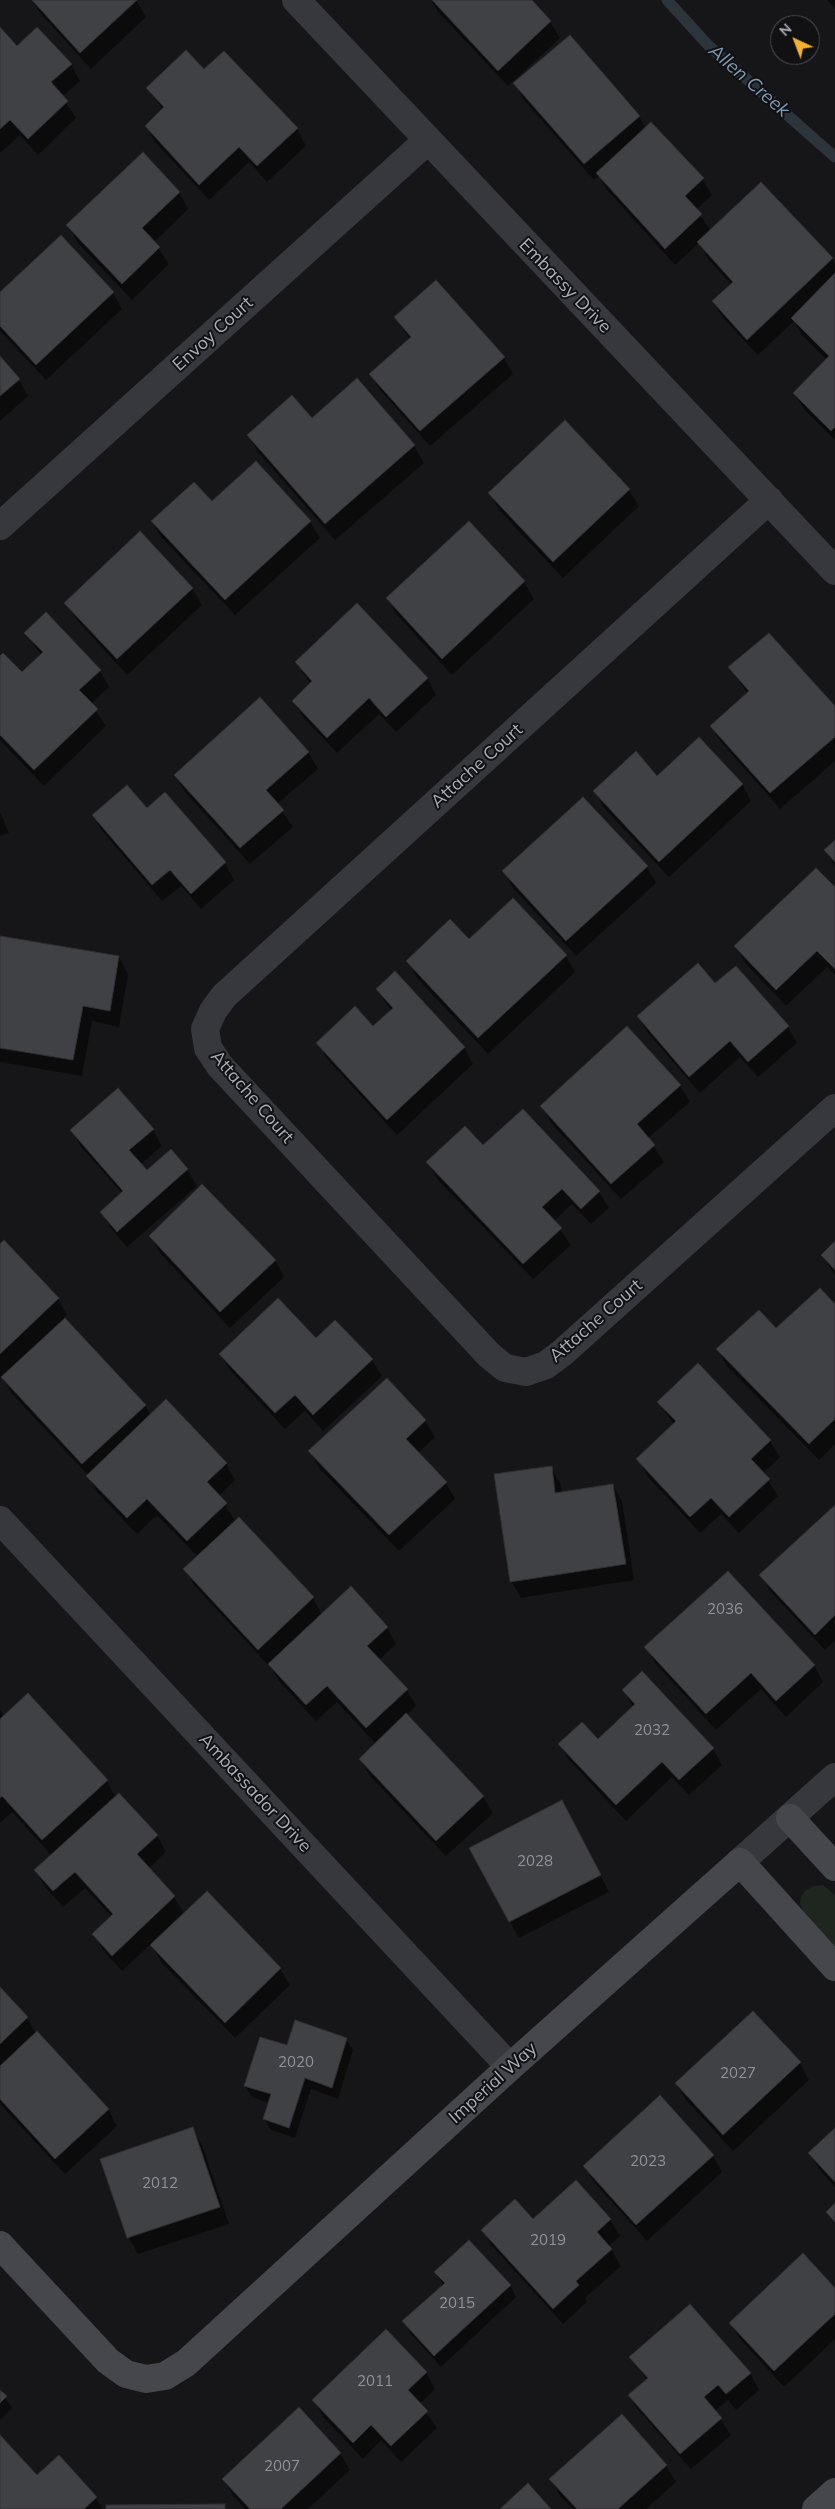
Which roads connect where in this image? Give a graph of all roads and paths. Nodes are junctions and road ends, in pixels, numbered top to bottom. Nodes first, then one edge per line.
1 (296, 0) edge
2 (427, 141) junction
3 (769, 500) junction
4 (0, 526) edge
5 (835, 570) edge
6 (835, 1108) edge
7 (0, 1520) edge
8 (835, 1777) edge
9 (790, 1818) junction
10 (740, 1862) junction
11 (835, 1867) edge
12 (835, 1967) edge
13 (510, 2066) junction
14 (0, 2245) edge
15 (835, 2492) edge
16 (816, 2509) edge

1 - 2 street, Embassy Drive
2 - 3 street, Embassy Drive
2 - 4 street, Envoy Court
3 - 5 street, Embassy Drive
3 - 6 street, Attache Court
7 - 13 street, Ambassador Drive
8 - 9 street, Imperial Way
9 - 10 street, Imperial Way
9 - 11 street
10 - 12 street
10 - 13 street, Imperial Way
13 - 14 street, Imperial Way
15 - 16 street

